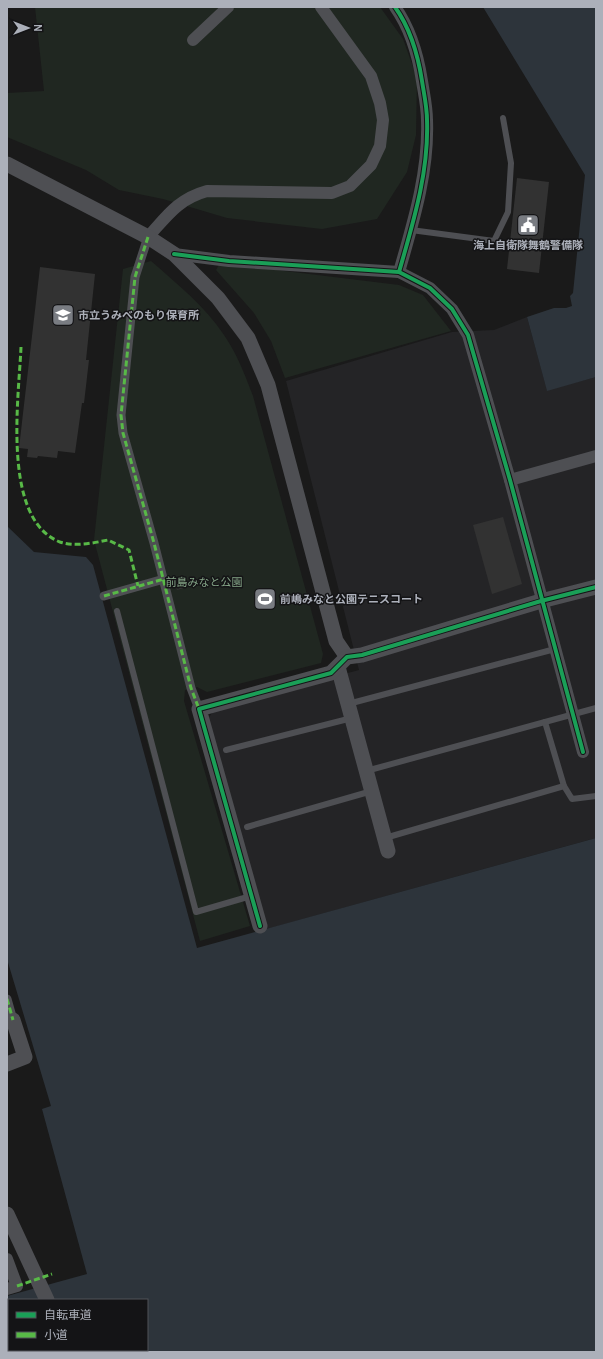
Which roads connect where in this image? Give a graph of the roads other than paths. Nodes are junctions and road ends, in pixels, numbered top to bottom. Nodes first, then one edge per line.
1 (228, 7) edge
2 (321, 7) edge
3 (395, 7) edge
4 (192, 40) dead end
5 (503, 118) dead end
6 (7, 164) edge
7 (411, 230) junction
8 (148, 237) junction
9 (174, 254) junction
10 (399, 272) junction
11 (596, 456) edge
12 (510, 480) junction
13 (164, 579) junction
14 (596, 587) edge
15 (104, 596) dead end
16 (541, 601) junction
17 (117, 611) dead end
18 (555, 649) junction
19 (342, 662) junction
20 (596, 708) edge
21 (199, 709) junction
22 (350, 711) junction
23 (573, 714) junction
24 (545, 722) junction
25 (226, 750) dead end
26 (584, 752) dead end
27 (366, 771) junction
28 (564, 786) junction
29 (372, 792) junction
30 (596, 796) edge
31 (247, 827) dead end
32 (387, 844) joint
33 (251, 896) junction
34 (260, 926) dead end
35 (7, 999) edge
36 (13, 1020) joint
37 (7, 1064) edge
38 (7, 1214) edge
39 (7, 1258) edge
40 (12, 1288) edge
41 (47, 1299) edge

1 - 4 street
2 - 8 street
3 - 7 street
5 - 7 lane
6 - 8 street
7 - 10 street
8 - 9 street
8 - 13 street
9 - 10 street
9 - 19 street
10 - 12 street
11 - 12 street
12 - 16 street
13 - 15 street
13 - 21 street
14 - 16 street
16 - 18 street
16 - 19 street
17 - 33 lane
18 - 22 lane
18 - 23 street
19 - 21 street
19 - 22 street
20 - 23 lane
21 - 33 street
22 - 25 lane
22 - 27 street
23 - 24 lane
23 - 26 street
24 - 27 lane
24 - 28 lane
27 - 29 street
28 - 30 lane
28 - 32 lane
29 - 31 lane
29 - 32 street
33 - 34 street
35 - 36 street
36 - 37 street
38 - 41 street
39 - 40 street

